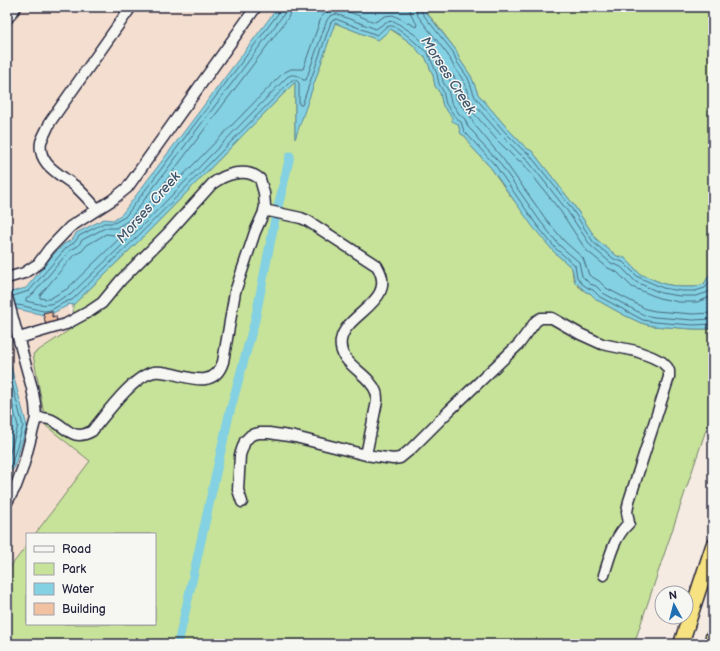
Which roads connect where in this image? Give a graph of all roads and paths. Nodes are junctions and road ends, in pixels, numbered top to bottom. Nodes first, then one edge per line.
1 (16, 7) edge
2 (131, 7) edge
3 (256, 7) edge
4 (7, 19) edge
5 (97, 209) junction
6 (264, 210) junction
7 (7, 278) edge
8 (7, 297) edge
9 (19, 338) junction
10 (36, 418) junction
11 (366, 455) junction
12 (7, 502) edge
13 (242, 502) dead end
14 (713, 546) edge
15 (604, 575) dead end
16 (713, 637) edge
17 (682, 644) edge
18 (711, 644) edge

1 - 4 lane
2 - 5 lane
3 - 5 lane
5 - 7 lane
6 - 9 lane
6 - 10 lane
6 - 11 lane
8 - 9 lane
9 - 10 lane
10 - 12 lane
11 - 13 lane
11 - 15 lane
14 - 17 highway
16 - 18 highway

